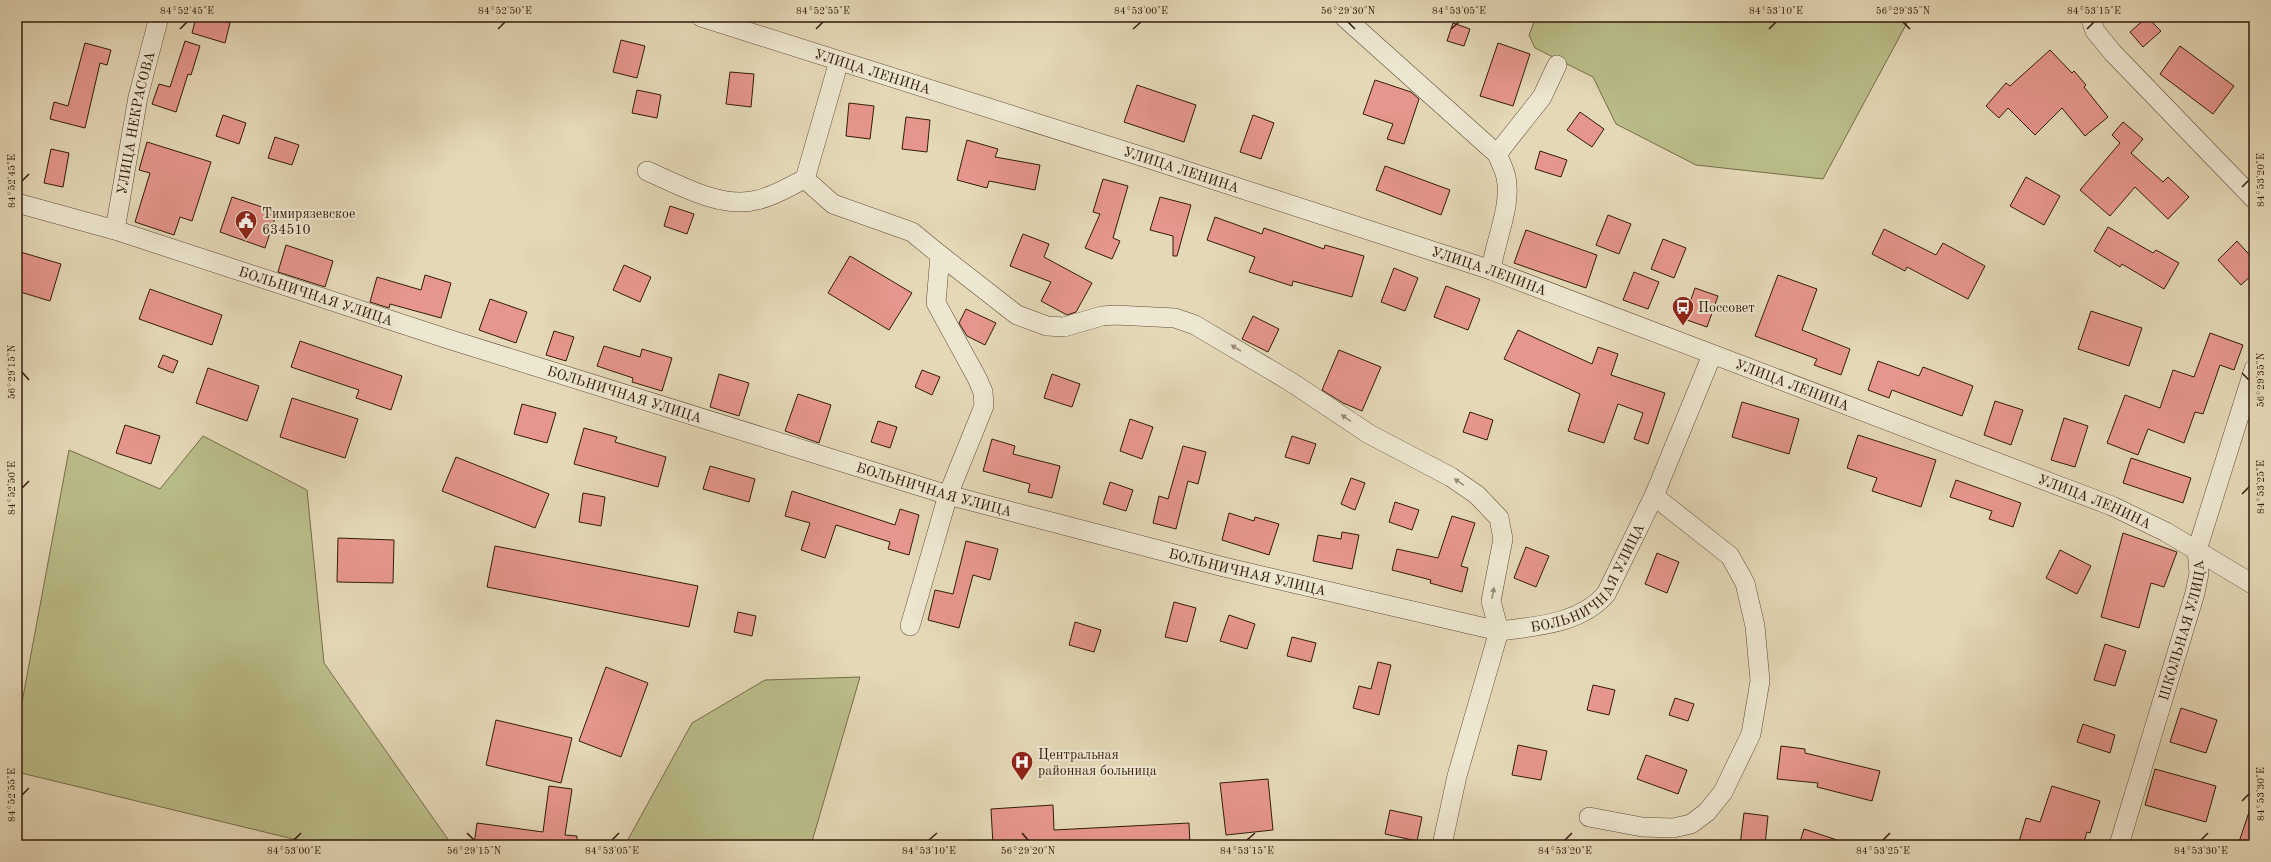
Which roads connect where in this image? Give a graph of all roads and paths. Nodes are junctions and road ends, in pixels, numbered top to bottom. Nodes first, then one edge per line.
1 (160, 17) edge
2 (701, 17) edge
3 (1344, 17) edge
4 (2090, 17) edge
5 (839, 61) junction
6 (1557, 65) dead end
7 (1497, 154) junction
8 (647, 171) dead end
9 (805, 179) junction
10 (2254, 198) edge
11 (17, 203) edge
12 (115, 230) junction
13 (940, 255) junction
14 (1491, 270) junction
15 (1712, 355) junction
16 (2254, 369) edge
17 (948, 495) junction
18 (1654, 496) junction
19 (2197, 550) junction
20 (2254, 585) edge
21 (910, 626) dead end
22 (1499, 631) junction
23 (1589, 817) dead end
24 (1442, 845) edge
25 (2119, 845) edge

1 - 12 street, УЛИЦА НЕКРАСОВА
2 - 5 street, УЛИЦА ЛЕНИНА
3 - 7 street
4 - 10 street
5 - 9 street
5 - 14 street, УЛИЦА ЛЕНИНА
6 - 7 street
7 - 14 street
8 - 9 street
9 - 13 street
11 - 12 street, БОЛЬНИЧНАЯ УЛИЦА
12 - 17 street, БОЛЬНИЧНАЯ УЛИЦА
13 - 17 street
22 -> 13 street
14 - 15 street, УЛИЦА ЛЕНИНА
15 - 18 street, БОЛЬНИЧНАЯ УЛИЦА
15 - 19 street, УЛИЦА ЛЕНИНА
16 - 19 street, ШКОЛЬНАЯ УЛИЦА
17 - 21 street
17 - 22 street, БОЛЬНИЧНАЯ УЛИЦА
18 - 22 street, БОЛЬНИЧНАЯ УЛИЦА
18 - 23 street
19 - 20 street, УЛИЦА ЛЕНИНА
19 - 25 street, ШКОЛЬНАЯ УЛИЦА
22 - 24 street

